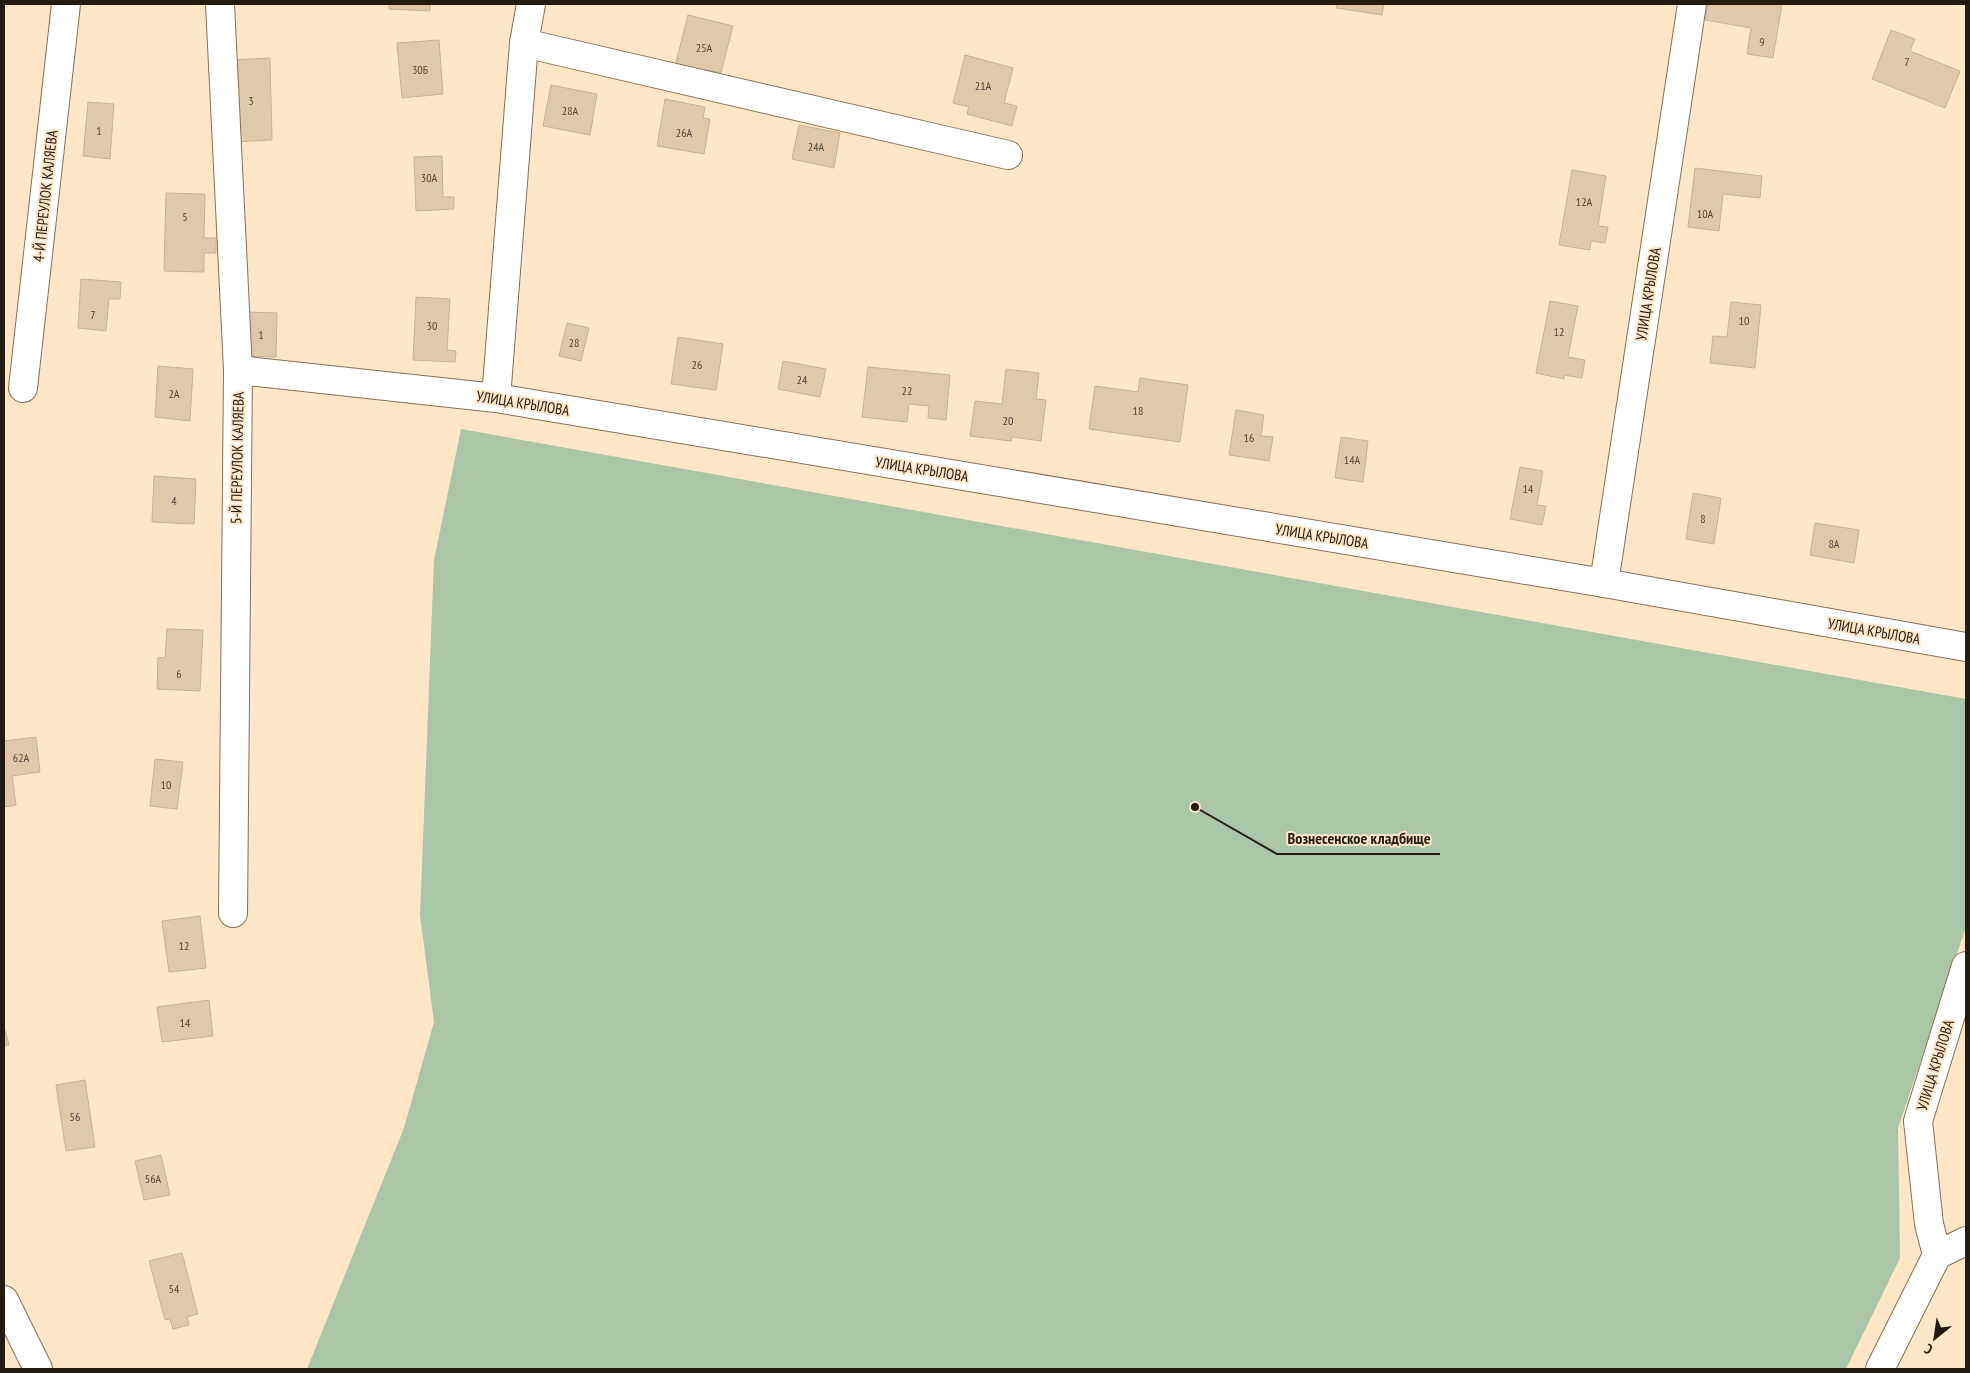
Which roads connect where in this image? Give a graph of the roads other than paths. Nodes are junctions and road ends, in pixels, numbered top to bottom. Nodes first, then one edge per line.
1 (66, 4) edge
2 (220, 4) edge
3 (531, 4) edge
4 (1692, 4) edge
5 (524, 43) junction
6 (1008, 155) dead end
7 (238, 370) junction
8 (23, 388) dead end
9 (496, 398) junction
10 (1604, 583) junction
11 (1966, 647) edge
12 (233, 914) dead end
13 (1966, 966) edge
14 (1966, 1241) edge
15 (1937, 1256) junction
16 (4, 1300) edge
17 (38, 1369) edge
18 (1880, 1369) edge

1 - 8 street, 4-Й ПЕРЕУЛОК КАЛЯЕВА
2 - 7 street, 5-Й ПЕРЕУЛОК КАЛЯЕВА
3 - 5 street
4 - 10 street, УЛИЦА КРЫЛОВА
5 - 6 street
5 - 9 street
7 - 9 street, УЛИЦА КРЫЛОВА
7 - 12 street, 5-Й ПЕРЕУЛОК КАЛЯЕВА
9 - 10 street, УЛИЦА КРЫЛОВА
10 - 11 street, УЛИЦА КРЫЛОВА
13 - 15 street, УЛИЦА КРЫЛОВА
14 - 15 street
15 - 18 street
16 - 17 street

